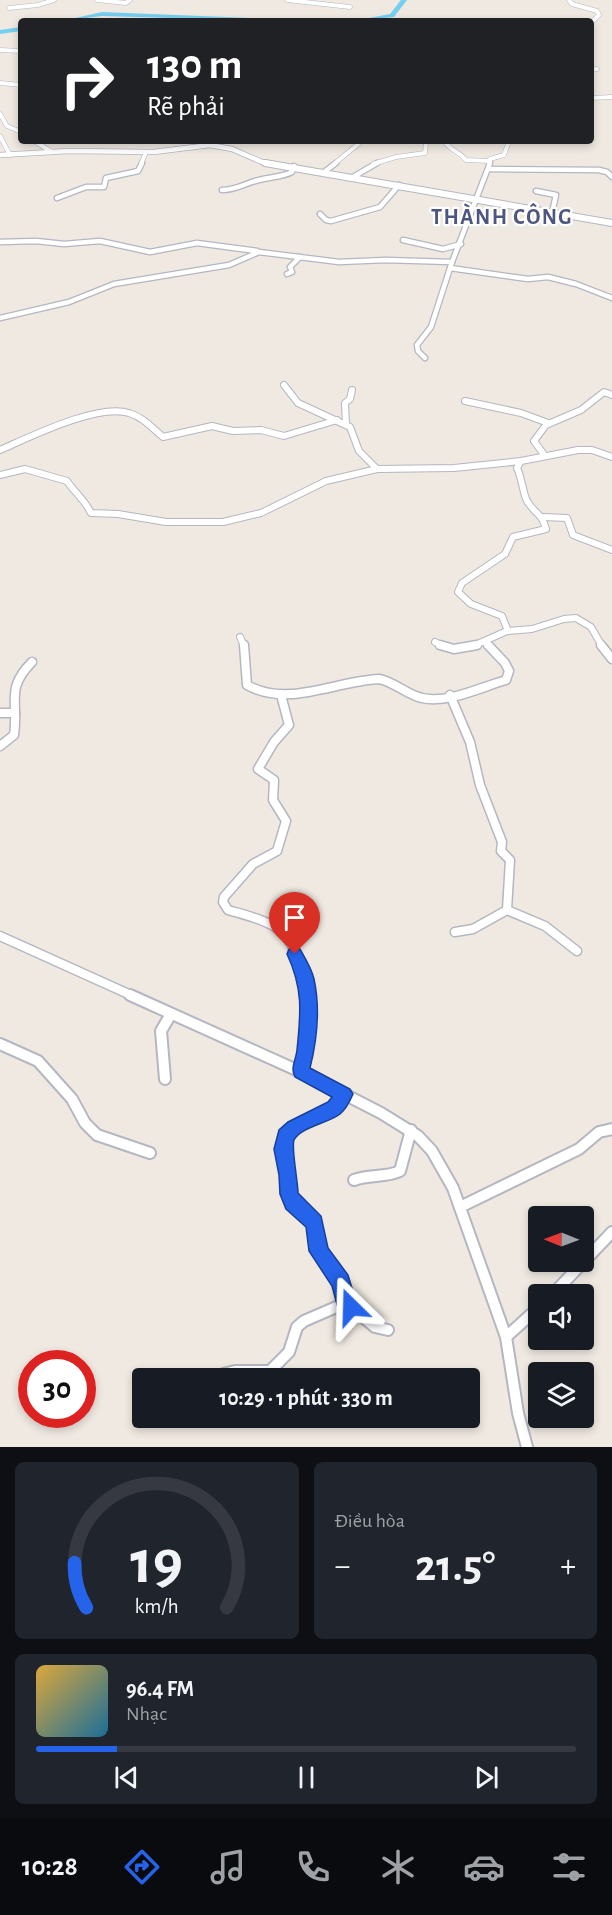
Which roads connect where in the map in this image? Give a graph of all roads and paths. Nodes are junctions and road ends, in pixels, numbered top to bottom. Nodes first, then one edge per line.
1 (54, 0) edge
2 (97, 0) edge
3 (130, 0) edge
4 (287, 0) edge
5 (569, 0) edge
6 (350, 7) dead end
7 (9, 8) dead end
8 (594, 20) edge
9 (0, 50) edge
10 (18, 51) edge
11 (597, 69) dead end
12 (594, 70) edge
13 (0, 83) edge
14 (18, 85) edge
15 (612, 97) edge
16 (594, 98) edge
17 (0, 114) edge
18 (18, 131) edge
19 (0, 136) edge
20 (39, 144) edge
21 (224, 144) edge
22 (358, 144) edge
23 (426, 144) edge
24 (446, 144) edge
25 (508, 144) edge
26 (52, 152) junction
27 (146, 152) junction
28 (10, 154) junction
29 (0, 155) edge
30 (490, 161) junction
31 (294, 166) junction
32 (489, 169) junction
33 (324, 172) junction
34 (353, 177) junction
35 (612, 177) edge
36 (399, 185) junction
37 (222, 190) dead end
38 (536, 192) dead end
39 (57, 198) dead end
40 (478, 200) junction
41 (552, 213) junction
42 (320, 214) dead end
43 (612, 223) edge
44 (403, 240) dead end
45 (0, 242) edge
46 (461, 244) junction
47 (262, 252) junction
48 (300, 257) junction
49 (452, 262) junction
50 (450, 268) junction
51 (287, 274) dead end
52 (612, 297) edge
53 (0, 318) edge
54 (424, 358) dead end
55 (284, 385) dead end
56 (352, 390) dead end
57 (612, 395) edge
58 (465, 401) dead end
59 (337, 420) junction
60 (548, 423) junction
61 (346, 424) junction
62 (0, 450) edge
63 (545, 456) junction
64 (612, 457) edge
65 (521, 461) junction
66 (377, 470) junction
67 (0, 475) edge
68 (543, 517) junction
69 (612, 550) edge
70 (508, 631) junction
71 (240, 637) dead end
72 (435, 642) dead end
73 (485, 642) junction
74 (612, 659) edge
75 (32, 662) dead end
76 (281, 694) junction
77 (450, 695) junction
78 (15, 712) junction
79 (0, 713) edge
80 (0, 746) edge
81 (507, 910) junction
82 (455, 932) dead end
83 (0, 936) edge
84 (577, 951) dead end
85 (171, 1014) junction
86 (0, 1044) edge
87 (301, 1072) junction
88 (165, 1079) dead end
89 (344, 1094) junction
90 (612, 1129) edge
91 (411, 1130) junction
92 (150, 1152) dead end
93 (354, 1180) dead end
94 (460, 1207) junction
95 (612, 1232) edge
96 (562, 1284) edge
97 (346, 1305) junction
98 (528, 1317) edge
99 (388, 1330) dead end
100 (506, 1337) junction
101 (273, 1368) edge
102 (527, 1447) edge

1 - 7 street
2 - 3 street
4 - 6 street
5 - 8 street
9 - 10 street
11 - 12 street
13 - 14 street
15 - 16 street
17 - 18 street
19 - 28 street
20 - 26 street
21 - 27 street
21 - 31 street
22 - 33 street
23 - 34 street
24 - 30 street
25 - 30 street
26 - 27 street
26 - 28 street
27 - 39 street
28 - 29 street
30 - 32 street
31 - 33 street
31 - 37 street
32 - 35 street
32 - 40 street
33 - 34 street
34 - 36 street
36 - 40 street
36 - 42 street
38 - 41 street
40 - 41 street
40 - 46 street
41 - 43 street
44 - 46 street
45 - 47 street
46 - 49 street
47 - 48 street
47 - 53 street
48 - 49 street
48 - 51 street
49 - 50 street
50 - 52 street
50 - 54 street
55 - 59 street
56 - 61 street
57 - 60 street
58 - 60 street
59 - 61 street
59 - 62 street
60 - 63 street
61 - 66 street
63 - 64 street
63 - 65 street
65 - 66 street
65 - 68 street
66 - 67 street
68 - 69 street
68 - 70 street
70 - 73 street
70 - 74 street
71 - 76 street
72 - 73 street
73 - 77 street
75 - 78 street
76 - 77 street
76 - 87 street
77 - 81 street
78 - 79 street
78 - 80 street
81 - 82 street
81 - 84 street
83 - 85 street
85 - 87 street
85 - 88 street
86 - 92 street
87 - 89 street
89 - 91 street
89 - 97 street
90 - 94 street
91 - 93 street
91 - 94 street
94 - 100 street
95 - 96 street
97 - 99 street
97 - 101 street
98 - 100 street
100 - 102 street

